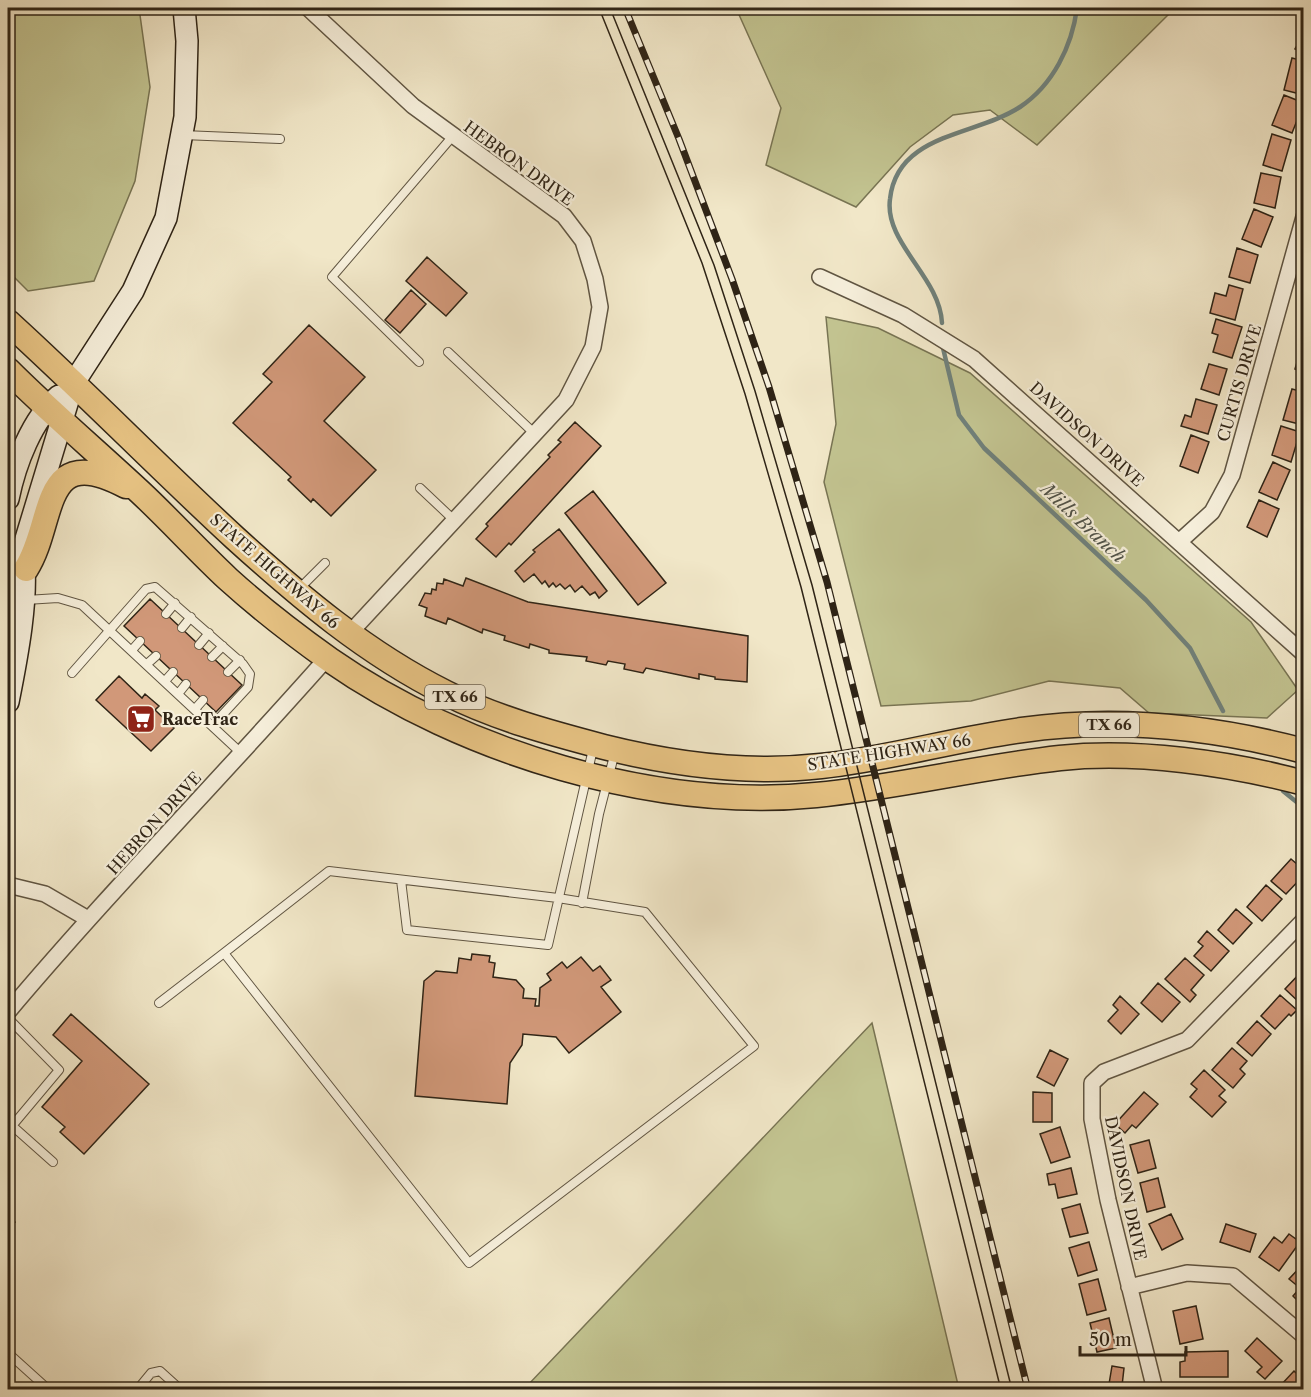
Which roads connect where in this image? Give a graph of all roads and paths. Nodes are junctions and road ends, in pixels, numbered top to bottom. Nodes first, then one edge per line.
1 (184, 8) edge
2 (308, 8) edge
3 (181, 135) junction
4 (452, 136) junction
5 (280, 139) dead end
6 (1304, 217) edge
7 (820, 277) dead end
8 (8, 322) edge
9 (448, 352) dead end
10 (419, 362) dead end
11 (8, 370) edge
12 (73, 384) junction
13 (54, 413) junction
14 (535, 434) junction
15 (420, 488) dead end
16 (143, 494) junction
17 (8, 499) edge
18 (455, 521) junction
19 (1179, 542) junction
20 (325, 563) dead end
21 (26, 569) junction
22 (230, 580) junction
23 (296, 593) junction
24 (22, 601) junction
25 (175, 603) junction
26 (166, 614) dead end
27 (191, 617) junction
28 (182, 628) dead end
29 (110, 629) junction
30 (209, 633) junction
31 (349, 634) junction
32 (140, 641) dead end
33 (199, 645) dead end
34 (223, 646) junction
35 (132, 650) junction
36 (1304, 654) edge
37 (156, 656) dead end
38 (212, 657) dead end
39 (327, 658) junction
40 (240, 660) junction
41 (147, 664) junction
42 (173, 672) dead end
43 (228, 672) dead end
44 (72, 673) dead end
45 (165, 681) junction
46 (186, 684) dead end
47 (443, 691) junction
48 (178, 693) junction
49 (203, 700) dead end
50 (8, 702) edge
51 (195, 709) junction
52 (212, 726) junction
53 (605, 747) junction
54 (1304, 751) edge
55 (241, 753) junction
56 (598, 777) junction
57 (1304, 783) edge
58 (401, 880) junction
59 (8, 885) edge
60 (558, 898) junction
61 (582, 903) junction
62 (88, 919) junction
63 (1303, 922) edge
64 (224, 953) junction
65 (159, 1003) dead end
66 (8, 1012) edge
67 (8, 1018) edge
68 (10, 1124) edge
69 (53, 1162) dead end
70 (1129, 1287) junction
71 (1304, 1336) edge
72 (8, 1353) edge
73 (49, 1389) edge
74 (137, 1389) edge
75 (180, 1389) edge
76 (1155, 1389) edge

1 - 3 main road
2 - 4 street, HEBRON DRIVE
3 - 5 lane
3 - 12 main road
4 - 10 lane
4 - 14 street, HEBRON DRIVE
6 - 19 street, CURTIS DRIVE
7 - 19 street, DAVIDSON DRIVE
8 - 12 main road, STATE HIGHWAY 66 / TX 66
9 - 14 lane
11 - 13 main road, STATE HIGHWAY 66 / TX 66
12 - 13 main road
12 - 23 main road, STATE HIGHWAY 66 / TX 66
13 - 16 main road, STATE HIGHWAY 66 / TX 66
13 - 17 main road
13 - 21 main road
14 - 18 street, HEBRON DRIVE
15 - 18 lane
16 - 21 main road
16 - 22 main road, STATE HIGHWAY 66 / TX 66
18 - 31 street, HEBRON DRIVE
19 - 36 street, DAVIDSON DRIVE
20 - 23 lane
21 - 24 main road
22 - 31 main road
22 - 39 main road, STATE HIGHWAY 66 / TX 66
23 - 31 main road, STATE HIGHWAY 66 / TX 66
24 - 29 lane
24 - 50 main road
25 - 26 lane
25 - 27 lane
25 - 29 lane
27 - 28 lane
27 - 30 lane
29 - 35 lane
29 - 44 lane
30 - 33 lane
30 - 34 lane
31 - 47 main road, STATE HIGHWAY 66 / TX 66
32 - 35 lane
34 - 38 lane
34 - 40 lane
35 - 41 lane
37 - 41 lane
39 - 47 main road
39 - 55 street, HEBRON DRIVE
39 - 56 main road, STATE HIGHWAY 66 / TX 66
40 - 43 lane
40 - 52 lane
41 - 45 lane
42 - 45 lane
45 - 48 lane
46 - 48 lane
47 - 53 main road, STATE HIGHWAY 66 / TX 66
48 - 51 lane
49 - 51 lane
51 - 52 lane
52 - 55 lane
53 - 54 main road, STATE HIGHWAY 66 / TX 66
53 - 56 lane
53 - 56 lane
55 - 62 street, HEBRON DRIVE
56 - 57 main road, STATE HIGHWAY 66 / TX 66
56 - 60 lane
56 - 61 lane
58 - 60 lane
58 - 60 lane
58 - 64 lane
59 - 62 street
60 - 61 lane
61 - 64 lane
62 - 66 street, HEBRON DRIVE
63 - 70 street, DAVIDSON DRIVE
64 - 65 lane
67 - 68 lane
68 - 69 lane
70 - 71 street
70 - 76 street, DAVIDSON DRIVE
72 - 73 lane
74 - 75 lane

